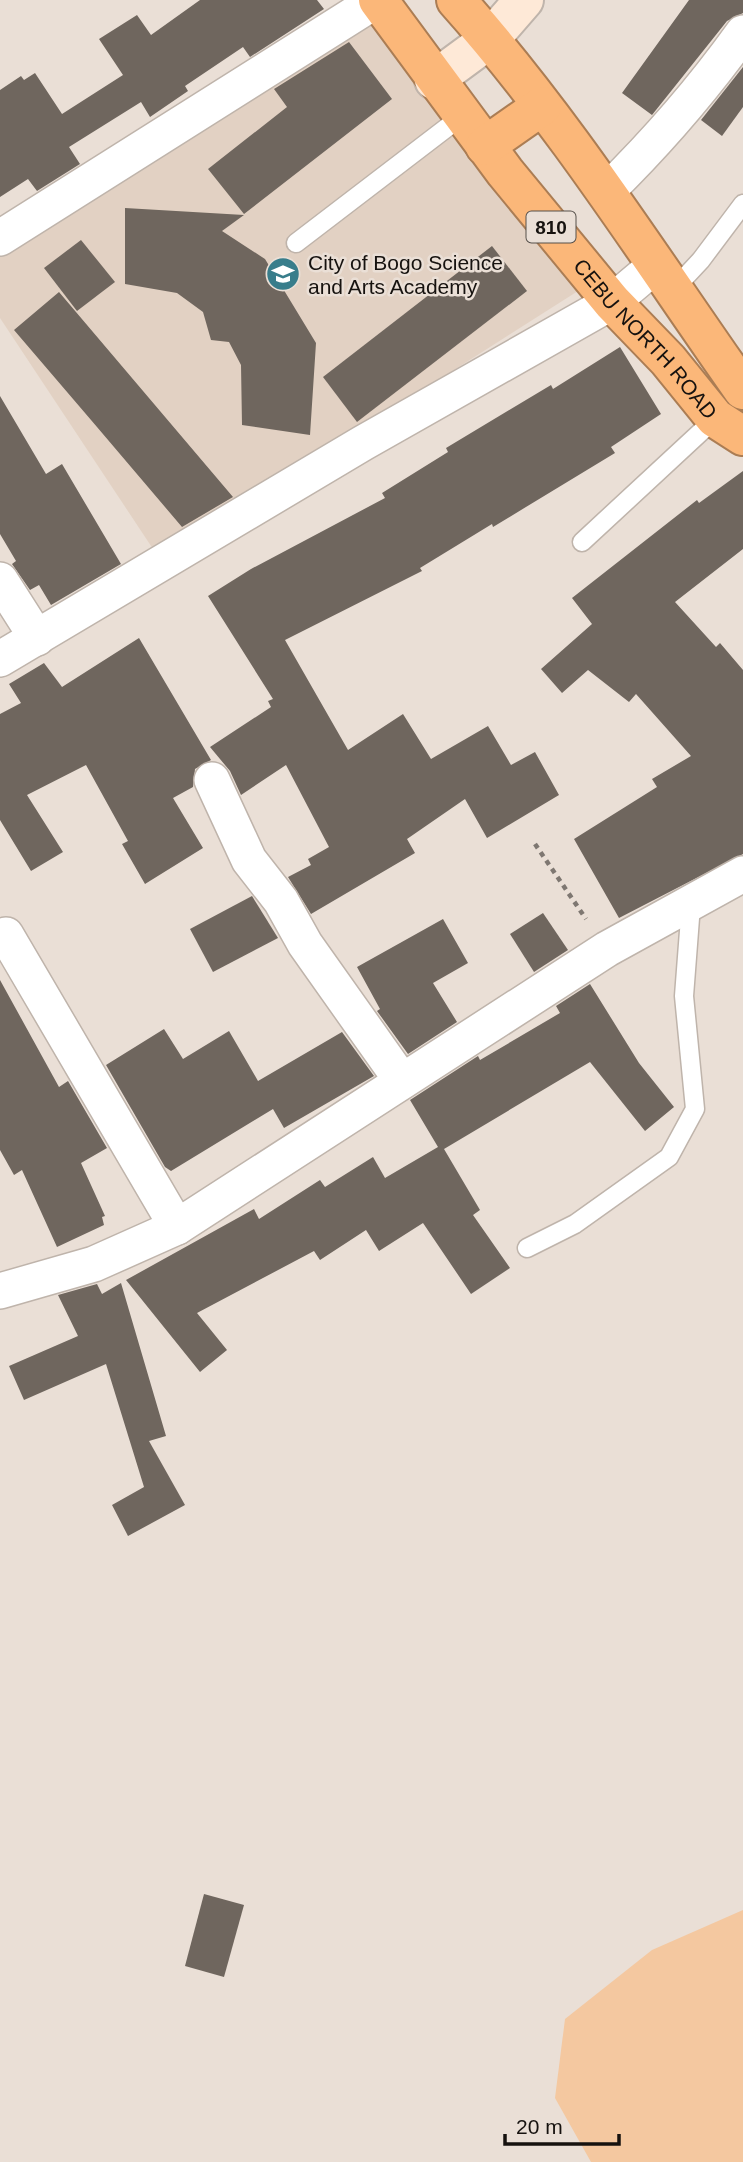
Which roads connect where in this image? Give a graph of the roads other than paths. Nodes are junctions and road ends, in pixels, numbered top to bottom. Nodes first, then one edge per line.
1 (378, 0) edge
2 (456, 0) edge
3 (524, 0) edge
4 (743, 33) edge
5 (491, 38) junction
6 (434, 80) junction
7 (542, 106) junction
8 (462, 116) junction
9 (485, 146) junction
10 (607, 191) junction
11 (743, 204) edge
12 (0, 238) edge
13 (296, 243) dead end
14 (664, 277) junction
15 (612, 302) junction
16 (743, 390) edge
17 (734, 416) edge
18 (582, 542) dead end
19 (0, 580) edge
20 (37, 638) junction
21 (0, 659) edge
22 (212, 780) dead end
23 (743, 874) edge
24 (691, 905) junction
25 (6, 935) dead end
26 (402, 1082) junction
27 (177, 1227) junction
28 (527, 1248) dead end
29 (0, 1291) edge

1 - 6 highway, CEBU NORTH ROAD / 810
1 - 12 street
2 - 5 highway, CEBU NORTH ROAD
3 - 5 main road
4 - 10 street
5 - 6 main road
5 - 7 highway, CEBU NORTH ROAD
6 - 8 highway, CEBU NORTH ROAD / 810
7 - 9 highway
7 - 10 highway, CEBU NORTH ROAD
8 - 9 highway, CEBU NORTH ROAD / 810
8 - 13 lane
9 - 15 highway, CEBU NORTH ROAD / 810
10 - 14 highway, CEBU NORTH ROAD
11 - 14 lane
14 - 15 street
14 - 16 highway, CEBU NORTH ROAD
15 - 17 highway, CEBU NORTH ROAD / 810
15 - 20 street
17 - 18 lane
19 - 20 street
20 - 21 street
22 - 26 street
23 - 24 street
24 - 26 street
24 - 28 lane
25 - 27 street
26 - 27 street
27 - 29 street

